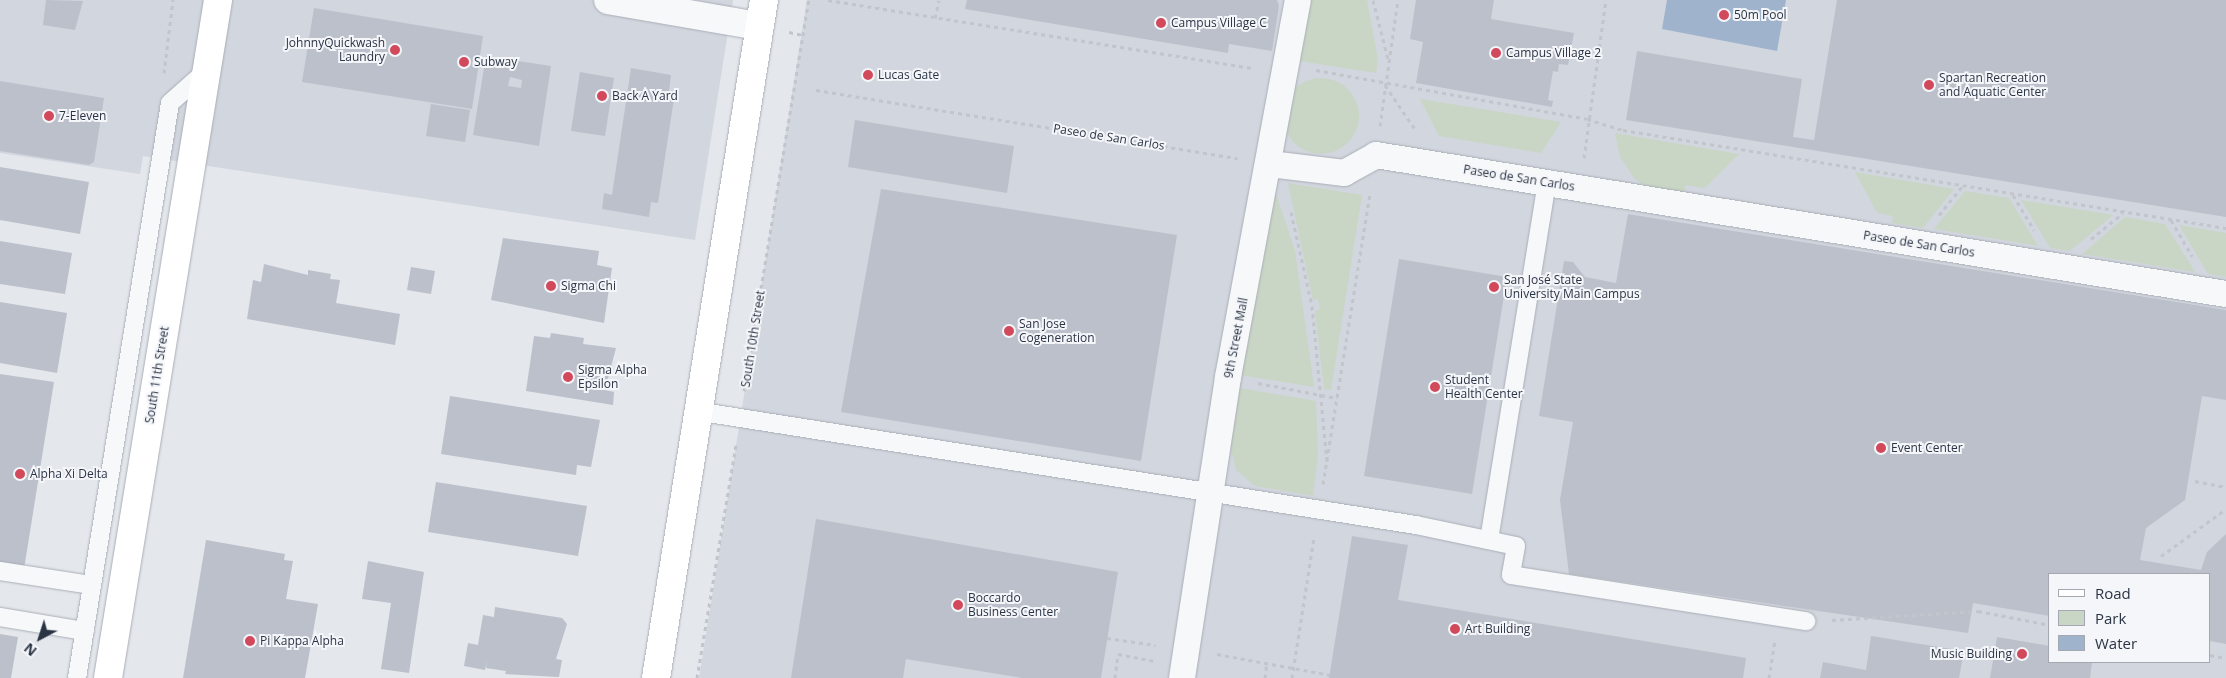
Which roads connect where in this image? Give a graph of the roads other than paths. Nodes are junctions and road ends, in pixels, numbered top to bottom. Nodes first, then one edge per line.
1 (218, 0) edge
2 (608, 0) edge
3 (764, 0) edge
4 (1298, 0) edge
5 (759, 26) junction
6 (206, 72) junction
7 (1270, 164) junction
8 (1547, 182) junction
9 (2226, 294) edge
10 (696, 411) junction
11 (1210, 495) junction
12 (1489, 540) junction
13 (0, 571) edge
14 (92, 585) junction
15 (0, 616) edge
16 (1806, 621) road end
17 (85, 631) junction
18 (78, 678) edge
19 (108, 678) edge
20 (656, 678) edge
21 (1182, 678) edge

1 - 6 main road, South 11th Street
2 - 5 street
3 - 5 main road
4 - 7 street, 9th Street Mall
5 - 10 main road
6 - 14 lane
6 - 19 main road, South 11th Street
7 - 8 street, Paseo de San Carlos
7 - 11 street, 9th Street Mall
8 - 9 street, Paseo de San Carlos
8 - 12 lane
10 - 11 lane
10 - 20 main road
11 - 12 lane
11 - 21 street, 9th Street Mall
12 - 16 lane
13 - 14 lane
14 - 17 lane
15 - 17 lane
17 - 18 lane

